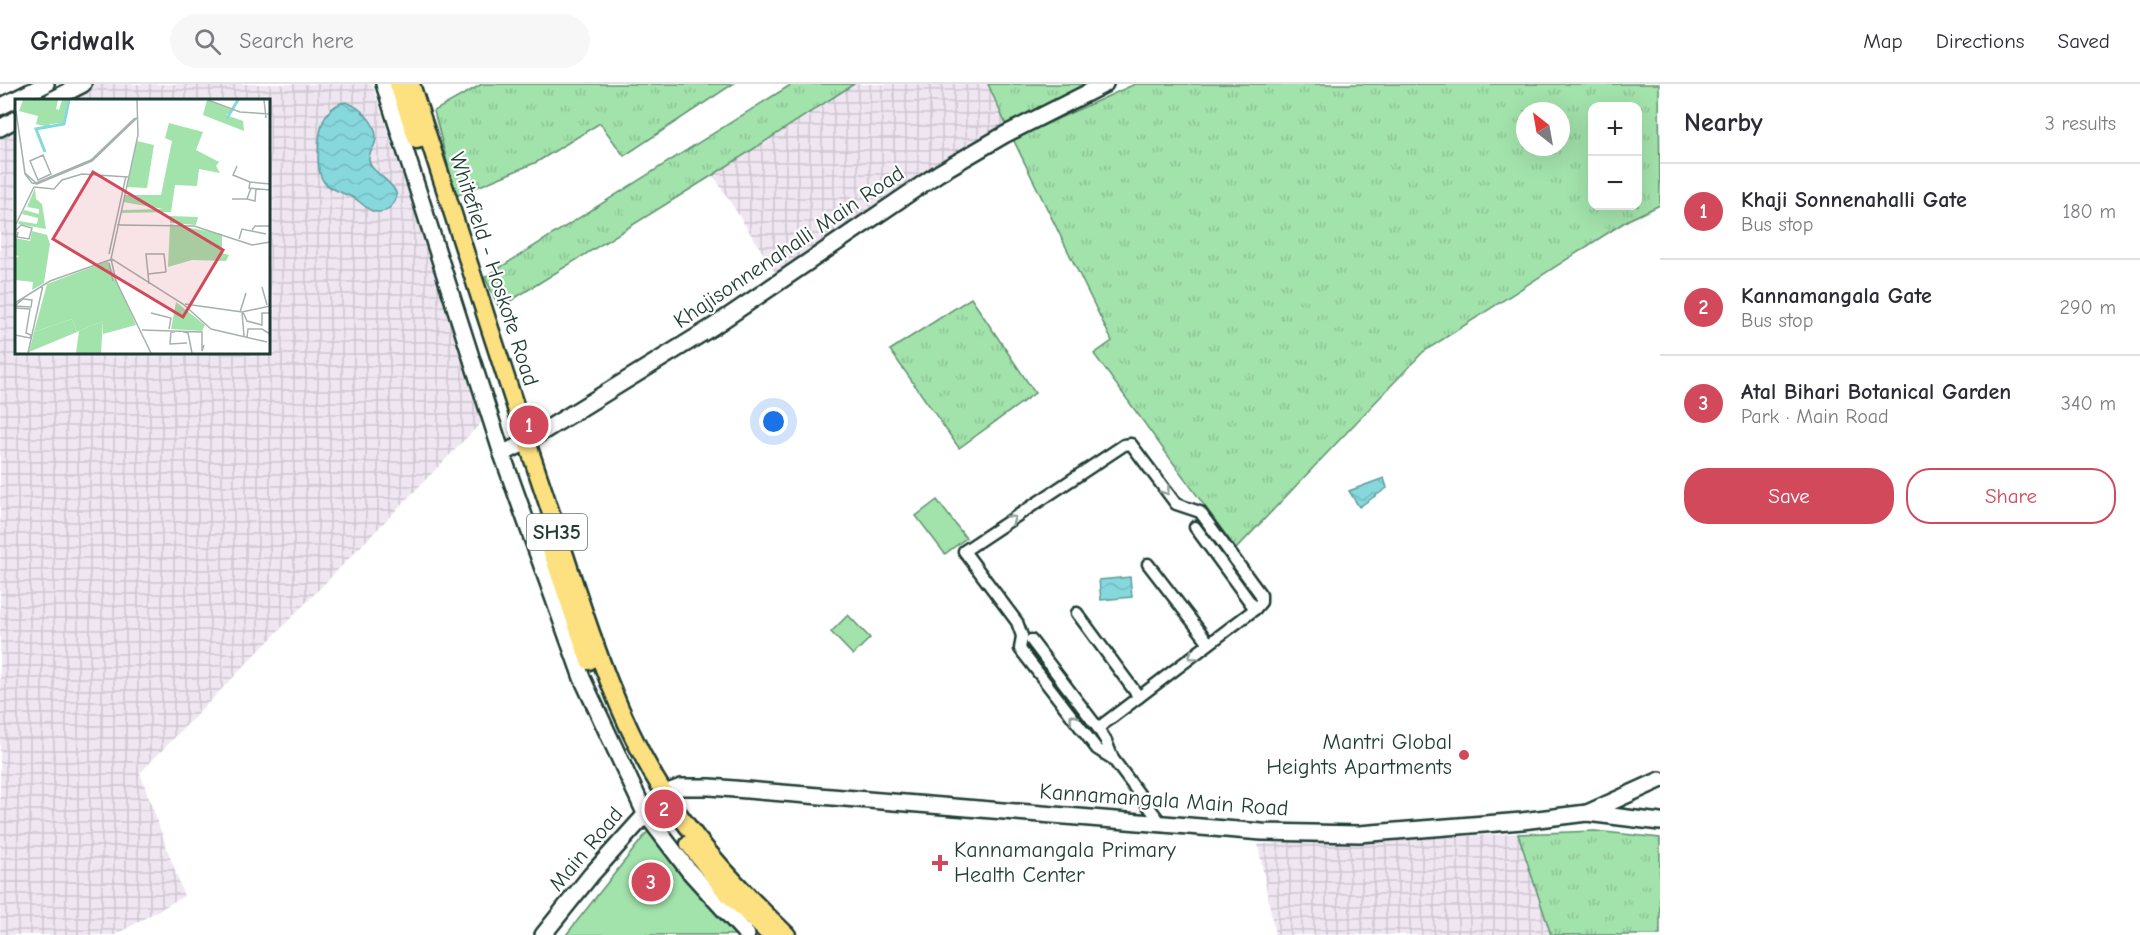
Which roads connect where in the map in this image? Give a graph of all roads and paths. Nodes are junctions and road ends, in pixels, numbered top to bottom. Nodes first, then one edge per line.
1 (46, 84) edge
2 (83, 84) edge
3 (384, 84) edge
4 (398, 84) edge
5 (411, 84) edge
6 (1105, 84) edge
7 (16, 99) edge
8 (54, 99) edge
9 (15, 100) edge
10 (0, 107) edge
11 (15, 120) edge
12 (0, 128) edge
13 (515, 447) junction
14 (1195, 527) dead end
15 (1148, 564) dead end
16 (1255, 609) junction
17 (1077, 613) dead end
18 (1031, 640) dead end
19 (1209, 643) junction
20 (1139, 697) junction
21 (1098, 728) junction
22 (1113, 759) junction
23 (1660, 780) edge
24 (661, 797) junction
25 (645, 813) junction
26 (1587, 813) junction
27 (1660, 822) edge
28 (1161, 823) junction
29 (543, 935) edge
30 (747, 935) edge
31 (770, 935) edge
32 (787, 935) edge

1 - 7 street
2 - 8 street
3 - 13 street
4 - 13 main road, Whitefield - Hoskote Road / SH35
5 - 13 main road, Whitefield - Hoskote Road / SH35
6 - 13 street, Khajisonnenahalli Main Road
9 - 10 street
11 - 12 street
13 - 24 main road, Whitefield - Hoskote Road / SH35
13 - 25 street
14 - 16 street
15 - 19 street
16 - 19 street
22 -> 16 street
17 - 20 street
18 - 21 street
19 -> 20 street
20 - 21 street
21 - 22 street
22 - 28 street
23 - 26 street
24 - 25 street, Main Road
24 - 28 street, Kannamangala Main Road
24 - 31 main road, Whitefield - Hoskote Road / SH35
24 - 32 main road, Whitefield - Hoskote Road / SH35
25 - 29 street, Main Road
25 - 30 street
26 - 27 street, Kannamangala Main Road
26 - 28 street, Kannamangala Main Road

